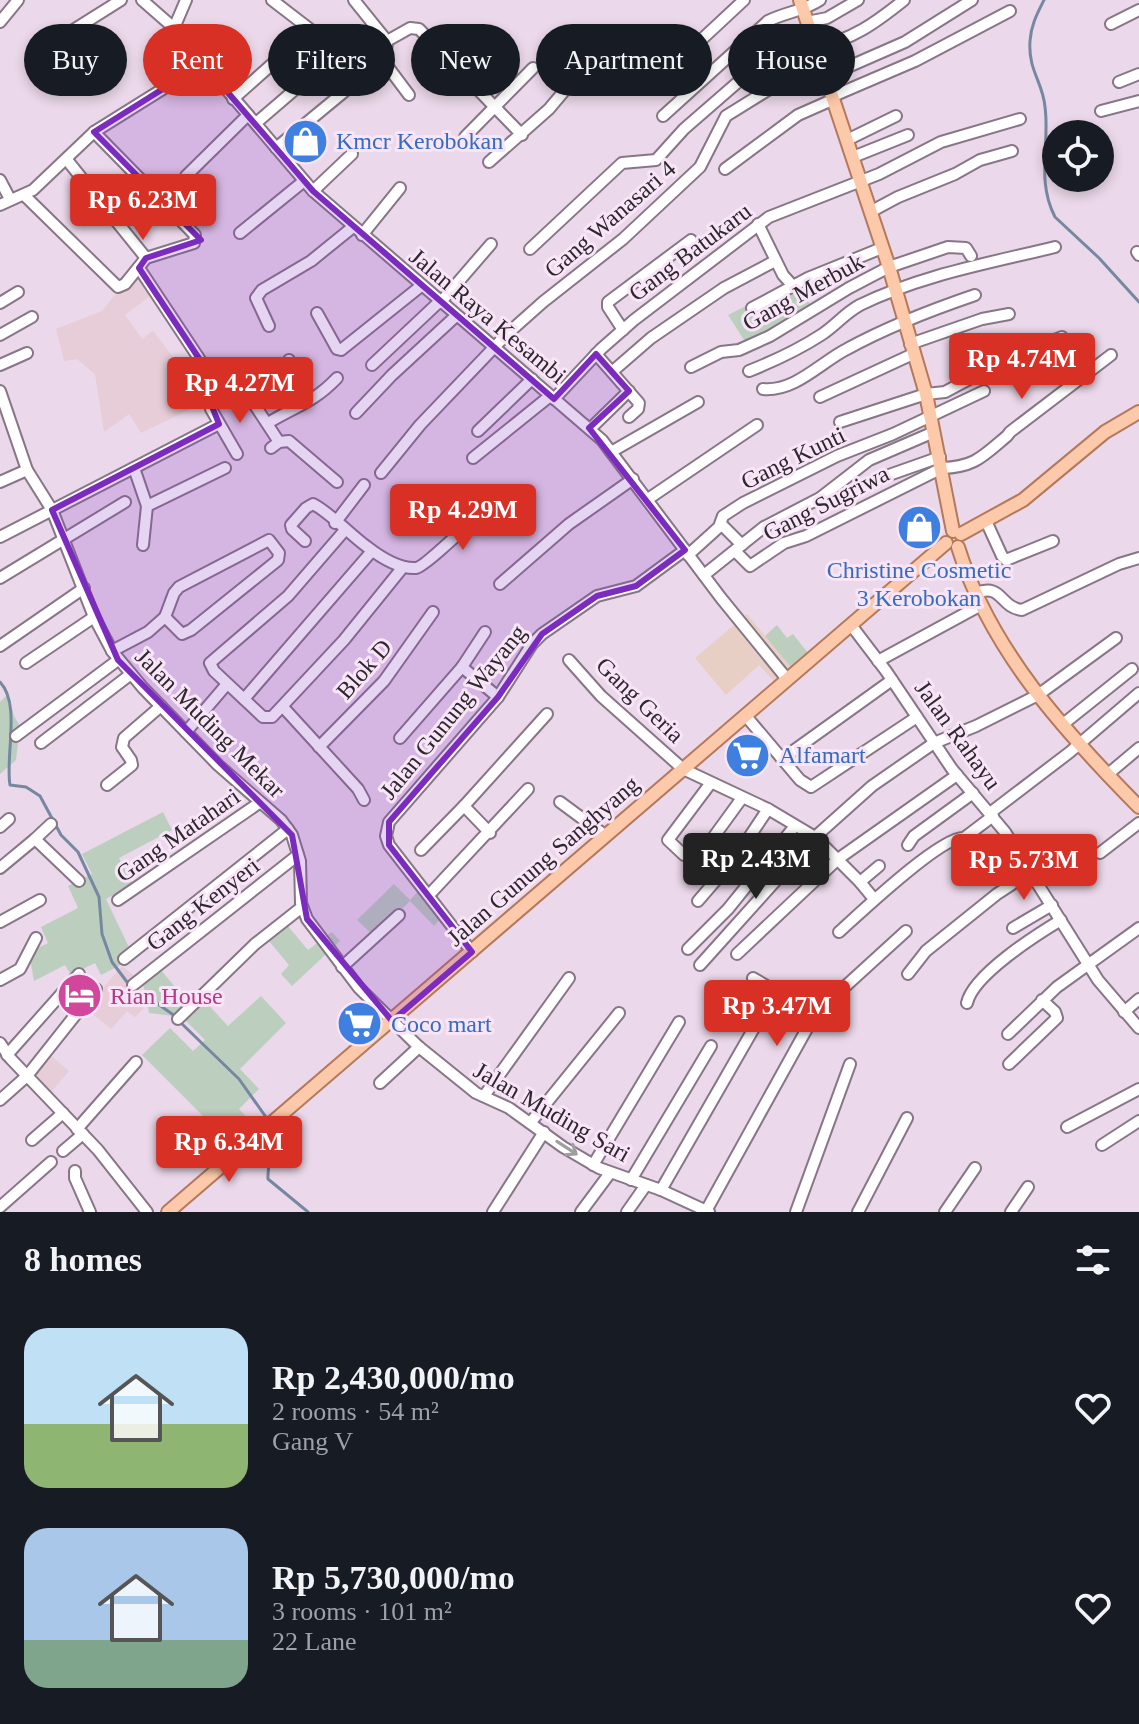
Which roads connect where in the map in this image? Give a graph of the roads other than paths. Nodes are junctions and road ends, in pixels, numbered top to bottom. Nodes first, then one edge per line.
1 (18, 0) edge
2 (121, 0) edge
3 (142, 0) edge
4 (186, 0) edge
5 (272, 0) edge
6 (354, 0) edge
7 (744, 0) edge
8 (858, 0) edge
9 (904, 0) edge
10 (972, 0) edge
11 (809, 7) edge
12 (1139, 10) edge
13 (1010, 11) dead end
14 (0, 22) edge
15 (83, 24) edge
16 (169, 24) edge
17 (176, 24) edge
18 (303, 24) edge
19 (373, 24) edge
20 (1111, 24) dead end
21 (712, 30) edge
22 (855, 34) edge
23 (395, 36) edge
24 (855, 64) edge
25 (268, 68) edge
26 (533, 68) dead end
27 (1139, 74) edge
28 (395, 76) edge
29 (1119, 82) dead end
30 (728, 89) edge
31 (409, 95) dead end
32 (152, 96) edge
33 (230, 96) edge
34 (281, 96) edge
35 (339, 96) edge
36 (560, 96) edge
37 (753, 96) edge
38 (832, 98) junction
39 (233, 99) junction
40 (1139, 101) edge
41 (496, 108) junction
42 (1101, 111) dead end
43 (663, 116) dead end
44 (896, 116) dead end
45 (252, 119) junction
46 (1020, 119) dead end
47 (94, 132) junction
48 (522, 135) junction
49 (908, 135) dead end
50 (465, 137) dead end
51 (852, 137) junction
52 (276, 148) junction
53 (1012, 151) dead end
54 (352, 154) dead end
55 (853, 157) junction
56 (67, 160) junction
57 (489, 162) dead end
58 (725, 169) dead end
59 (186, 176) dead end
60 (869, 178) junction
61 (0, 180) edge
62 (304, 181) junction
63 (400, 188) dead end
64 (313, 191) junction
65 (25, 196) junction
66 (5, 202) edge
67 (870, 212) junction
68 (758, 224) junction
69 (358, 231) junction
70 (240, 233) dead end
71 (691, 240) dead end
72 (491, 244) dead end
73 (1055, 247) dead end
74 (882, 248) junction
75 (530, 249) dead end
76 (969, 260) junction
77 (775, 261) junction
78 (142, 263) junction
79 (889, 267) junction
80 (421, 286) junction
81 (793, 286) junction
82 (895, 290) junction
83 (18, 292) dead end
84 (975, 295) dead end
85 (440, 302) junction
86 (0, 303) edge
87 (752, 308) dead end
88 (317, 313) dead end
89 (1009, 314) dead end
90 (456, 316) junction
91 (32, 317) dead end
92 (904, 322) junction
93 (269, 326) dead end
94 (623, 330) junction
95 (0, 335) edge
96 (1062, 337) dead end
97 (495, 348) junction
98 (912, 349) junction
99 (27, 353) dead end
100 (596, 354) junction
101 (1111, 355) dead end
102 (289, 360) dead end
103 (0, 365) edge
104 (372, 365) dead end
105 (691, 367) dead end
106 (613, 371) junction
107 (749, 371) dead end
108 (337, 378) dead end
109 (532, 379) junction
110 (763, 389) dead end
111 (629, 391) junction
112 (984, 391) dead end
113 (0, 392) edge
114 (222, 393) junction
115 (926, 394) junction
116 (552, 397) junction
117 (820, 397) dead end
118 (250, 398) junction
119 (698, 402) dead end
120 (1139, 412) edge
121 (356, 413) dead end
122 (629, 417) dead end
123 (931, 417) junction
124 (840, 422) dead end
125 (268, 423) junction
126 (219, 424) junction
127 (757, 425) dead end
128 (590, 429) junction
129 (478, 431) dead end
130 (934, 432) junction
131 (611, 452) junction
132 (237, 454) dead end
133 (473, 458) dead end
134 (941, 462) junction
135 (134, 468) junction
136 (225, 468) dead end
137 (27, 470) junction
138 (381, 473) dead end
139 (889, 475) dead end
140 (633, 479) junction
141 (0, 482) edge
142 (337, 482) dead end
143 (364, 485) dead end
144 (504, 491) dead end
145 (648, 499) junction
146 (125, 502) dead end
147 (147, 506) junction
148 (52, 510) junction
149 (986, 521) junction
150 (721, 524) junction
151 (340, 526) junction
152 (0, 537) edge
153 (64, 538) junction
154 (955, 539) junction
155 (305, 541) dead end
156 (1053, 541) dead end
157 (143, 545) dead end
158 (738, 548) junction
159 (372, 551) junction
160 (687, 552) junction
161 (1139, 558) edge
162 (403, 567) junction
163 (704, 575) junction
164 (0, 578) edge
165 (500, 584) dead end
166 (84, 588) junction
167 (976, 593) junction
168 (981, 605) junction
169 (433, 612) dead end
170 (94, 617) junction
171 (165, 617) junction
172 (851, 625) junction
173 (485, 632) dead end
174 (1116, 638) dead end
175 (0, 646) edge
176 (115, 656) junction
177 (569, 660) dead end
178 (878, 661) junction
179 (26, 663) dead end
180 (462, 667) junction
181 (1132, 669) dead end
182 (131, 674) junction
183 (787, 679) junction
184 (892, 680) junction
185 (227, 684) junction
186 (1139, 693) edge
187 (1038, 695) junction
188 (498, 697) junction
189 (244, 699) junction
190 (161, 706) junction
191 (283, 707) junction
192 (547, 714) dead end
193 (745, 715) junction
194 (917, 717) junction
195 (1062, 725) junction
196 (186, 732) junction
197 (16, 736) dead end
198 (400, 738) dead end
199 (41, 743) dead end
200 (934, 743) junction
201 (1079, 744) junction
202 (319, 747) junction
203 (1139, 748) edge
204 (782, 759) junction
205 (683, 769) junction
206 (957, 775) junction
207 (1107, 775) junction
208 (710, 784) junction
209 (107, 785) dead end
210 (528, 789) dead end
211 (973, 793) junction
212 (742, 798) junction
213 (364, 800) dead end
214 (560, 802) dead end
215 (259, 803) junction
216 (464, 806) junction
217 (1139, 807) edge
218 (768, 809) junction
219 (991, 814) junction
220 (1139, 823) edge
221 (51, 824) dead end
222 (795, 826) junction
223 (288, 829) junction
224 (490, 833) junction
225 (606, 836) junction
226 (815, 837) junction
227 (35, 839) junction
228 (908, 845) dead end
229 (421, 850) dead end
230 (1100, 853) dead end
231 (298, 855) junction
232 (684, 855) dead end
233 (838, 859) junction
234 (879, 866) dead end
235 (0, 868) edge
236 (691, 868) dead end
237 (1031, 872) junction
238 (79, 881) dead end
239 (860, 882) junction
240 (429, 895) junction
241 (874, 899) junction
242 (40, 900) dead end
243 (118, 900) dead end
244 (698, 901) dead end
245 (1052, 905) junction
246 (302, 907) junction
247 (399, 915) dead end
248 (1061, 920) junction
249 (0, 922) edge
250 (1013, 928) dead end
251 (1139, 928) edge
252 (906, 931) dead end
253 (839, 932) dead end
254 (36, 938) dead end
255 (688, 949) dead end
256 (472, 952) junction
257 (737, 954) dead end
258 (124, 959) dead end
259 (700, 965) dead end
260 (1088, 965) junction
261 (342, 967) junction
262 (79, 974) dead end
263 (908, 974) dead end
264 (569, 978) dead end
265 (753, 978) dead end
266 (0, 980) edge
267 (133, 985) dead end
268 (96, 989) dead end
269 (1139, 999) edge
270 (1042, 1000) junction
271 (967, 1003) dead end
272 (1124, 1012) junction
273 (619, 1013) dead end
274 (815, 1014) junction
275 (178, 1019) dead end
276 (392, 1021) junction
277 (679, 1022) dead end
278 (1138, 1025) edge
279 (754, 1028) dead end
280 (1008, 1034) dead end
281 (0, 1043) edge
282 (711, 1046) dead end
283 (419, 1047) junction
284 (9, 1057) junction
285 (136, 1062) dead end
286 (850, 1064) dead end
287 (1009, 1064) dead end
288 (0, 1067) edge
289 (27, 1076) junction
290 (380, 1083) dead end
291 (1139, 1089) edge
292 (484, 1096) junction
293 (0, 1100) edge
294 (63, 1113) junction
295 (907, 1118) dead end
296 (1139, 1121) edge
297 (531, 1122) junction
298 (1067, 1127) dead end
299 (80, 1131) junction
300 (544, 1132) junction
301 (32, 1140) dead end
302 (1102, 1145) dead end
303 (63, 1151) dead end
304 (51, 1162) dead end
305 (593, 1165) junction
306 (975, 1168) dead end
307 (75, 1171) dead end
308 (610, 1173) junction
309 (631, 1180) junction
310 (646, 1185) junction
311 (1028, 1187) dead end
312 (661, 1190) junction
313 (0, 1207) edge
314 (707, 1211) edge
315 (90, 1212) edge
316 (147, 1212) edge
317 (168, 1212) edge
318 (493, 1212) edge
319 (581, 1212) edge
320 (627, 1212) edge
321 (796, 1212) edge
322 (858, 1212) edge
323 (945, 1212) edge
324 (1011, 1212) edge

1 - 14 street
2 - 15 street
3 - 16 street, Jalan Raya Kesambi
4 - 17 street
5 - 18 street
6 - 19 street
7 - 21 street
8 - 11 street
9 - 22 street
10 - 24 street
11 - 43 street
12 - 20 street
13 - 38 street
23 - 41 street
25 - 39 street
26 - 41 street
27 - 29 street
28 - 31 street
30 - 75 street
32 - 47 street
33 - 39 street, Jalan Raya Kesambi
34 - 45 street
35 - 52 street
36 - 48 street
37 - 97 street, Gang Wanasari 4
38 - 51 main road
38 - 58 street
39 - 45 street, Jalan Raya Kesambi
40 - 42 street
41 - 48 street
41 - 50 street
44 - 51 street
45 - 52 street, Jalan Raya Kesambi
45 - 59 street
46 - 60 street, Gang Batukaru
47 - 56 street
47 - 78 street
48 - 57 street
49 - 55 street
51 - 55 main road
52 - 62 street, Jalan Raya Kesambi
53 - 67 street
54 - 64 street
55 - 60 main road
56 - 65 street
56 - 78 street
60 - 67 main road
60 - 68 street, Gang Batukaru
61 - 66 street
62 - 64 street, Jalan Raya Kesambi
62 - 70 street
63 - 69 street
64 - 69 street, Jalan Raya Kesambi
65 - 66 street
65 - 78 street
67 - 74 main road
68 - 77 street
68 - 94 street, Gang Batukaru
69 - 80 street, Jalan Raya Kesambi
69 - 93 street
71 - 94 street
72 - 85 street
73 - 76 street
74 - 79 main road
74 - 81 street
76 - 79 street, Gang Merbuk
76 - 82 street
77 - 81 street
77 - 106 street
78 - 114 street
79 - 82 main road
79 - 105 street, Gang Merbuk
80 - 85 street, Jalan Raya Kesambi
80 - 88 street
81 - 87 street
82 - 92 main road
82 - 107 street
83 - 86 street
84 - 92 street
85 - 90 street, Jalan Raya Kesambi
85 - 104 street
89 - 98 street
90 - 97 street, Jalan Raya Kesambi
90 - 121 street
91 - 95 street
92 - 98 main road
92 - 110 street
94 - 100 street, Gang Batukaru
96 - 115 street
97 - 109 street, Jalan Raya Kesambi
97 - 138 street, Gang Wanasari 4
98 - 115 main road
98 - 117 street
99 - 103 street
100 - 106 street
100 - 116 street, Gang Batukaru
101 - 134 street
102 - 118 street
106 - 111 street
108 - 125 street
109 - 116 street, Jalan Raya Kesambi
109 - 129 street
111 - 122 street
111 - 128 street
112 - 123 street, Gang Kunti
113 - 137 street, Jalan Muding Mekar
114 - 118 street
114 - 126 street
115 - 123 main road
115 - 124 street
116 - 128 street, Jalan Raya Kesambi
116 - 133 street, Gang Batukaru
118 - 125 street
119 - 131 street
120 - 149 main road, Jalan Gunung Sanghyang
123 - 130 main road
123 - 150 street, Gang Kunti
125 - 142 street
126 - 132 street
126 - 135 street
127 - 145 street
128 - 131 street, Jalan Raya Kesambi
130 - 134 main road
130 - 158 street
131 - 140 street, Jalan Raya Kesambi
134 - 139 street
134 - 154 main road
134 - 158 street, Gang Sugriwa
135 - 147 street
135 - 148 street
136 - 147 street
137 - 141 street
137 - 148 street, Jalan Muding Mekar
140 - 145 street, Jalan Raya Kesambi
140 - 165 street
143 - 151 street
144 - 162 street
145 - 160 street, Jalan Raya Kesambi
146 - 153 street
147 - 157 street
148 - 152 street
148 - 153 street, Jalan Muding Mekar
149 - 154 main road, Jalan Gunung Sanghyang
149 - 156 street
150 - 158 street
150 - 160 street, Gang Kunti
151 - 155 street
151 - 159 street
151 - 185 street
153 - 164 street
153 - 166 street, Jalan Muding Mekar
154 - 167 main road
154 - 172 main road, Jalan Gunung Sanghyang
158 - 163 street
159 - 162 street
159 - 189 street
160 - 163 street, Jalan Raya Kesambi
160 - 188 street, Jalan Gunung Wayang
161 - 167 street
162 - 191 street
163 - 183 street, Jalan Raya Kesambi
166 - 170 street, Jalan Muding Mekar
166 - 175 street
167 - 168 main road
168 - 178 street
168 - 187 main road
169 - 202 street, Blok D
170 - 176 street, Jalan Muding Mekar
170 - 179 street
171 - 171 street
171 - 176 street
172 - 178 street, Jalan Rahayu
172 - 183 main road, Jalan Gunung Sanghyang
173 - 180 street
174 - 187 street
176 - 182 street, Jalan Muding Mekar
176 - 197 street
177 - 205 street, Gang Geria
178 - 184 street, Jalan Rahayu
180 - 188 street
180 - 198 street
181 - 195 street
182 - 190 street, Jalan Muding Mekar
182 - 199 street
183 - 193 main road, Jalan Gunung Sanghyang
184 - 194 street, Jalan Rahayu
184 - 204 street
185 - 189 street
185 - 196 street
186 - 201 street
187 - 195 main road
187 - 200 street
188 - 240 street, Jalan Gunung Wayang
189 - 191 street
190 - 196 street, Jalan Muding Mekar
190 - 209 street
191 - 202 street
192 - 216 street
193 - 204 street
193 - 205 main road, Jalan Gunung Sanghyang
194 - 200 street, Jalan Rahayu
194 - 204 street
195 - 201 main road
196 - 215 street, Jalan Muding Mekar
200 - 206 street, Jalan Rahayu
200 - 226 street
201 - 207 main road
201 - 219 street
202 - 213 street
203 - 207 street
205 - 208 street, Gang Geria
205 - 225 main road, Jalan Gunung Sanghyang
206 - 211 street, Jalan Rahayu
206 - 233 street
207 - 217 main road
208 - 212 street, Gang Geria
208 - 232 street
210 - 224 street
211 - 219 street, Jalan Rahayu
211 - 228 street
212 - 218 street, Gang Geria
212 - 236 street
214 - 225 street
215 - 223 street, Jalan Muding Mekar
215 - 243 street, Gang Matahari
216 - 224 street
216 - 229 street
218 - 222 street, Gang Geria
218 - 244 street
219 - 237 street, Jalan Rahayu
219 - 241 street
220 - 230 street
221 - 227 street
222 - 226 street, Gang Geria
222 - 255 street
223 - 231 street, Jalan Muding Mekar
223 - 258 street
224 - 240 street
225 - 256 main road, Jalan Gunung Sanghyang
226 - 233 street, Gang Geria
226 - 259 street
227 - 235 street
227 - 238 street
231 - 246 street, Jalan Muding Mekar
231 - 267 street, Gang Kenyeri
233 - 239 street, Gang Geria
233 - 257 street
234 - 239 street
237 - 245 street, Jalan Rahayu
237 - 263 street
239 - 241 street, Gang Geria
240 - 256 street, Jalan Gunung Wayang
241 - 253 street
242 - 249 street
245 - 248 street, Jalan Rahayu
245 - 250 street
246 - 261 street, Jalan Muding Mekar
246 - 275 street
247 - 261 street
248 - 260 street, Jalan Rahayu
248 - 271 street
251 - 260 street
252 - 274 street
254 - 266 street
256 - 276 main road, Jalan Gunung Sanghyang
260 - 270 street
260 - 272 street, Jalan Rahayu
261 - 276 street, Jalan Muding Mekar
262 - 284 street
264 - 292 street
265 - 274 street
268 - 289 street
269 - 272 street
270 - 280 street
270 - 287 street
272 - 278 street, Jalan Rahayu
273 - 297 street
274 - 314 street
276 - 283 street, Jalan Muding Sari
276 - 317 main road, Jalan Gunung Sanghyang
277 - 305 street
279 - 312 street
281 - 284 street
282 - 309 street
283 - 290 street
283 - 292 street, Jalan Muding Sari
284 - 288 street
284 - 289 street
285 - 299 street
286 - 321 street
289 - 293 street
289 - 294 street
291 - 298 street
292 - 297 street, Jalan Muding Sari
294 - 299 street
294 - 301 street
295 - 322 street
296 - 302 street
297 - 300 street, Jalan Muding Sari
299 - 303 street
299 - 316 street
300 -> 305 street, Jalan Muding Sari
300 - 318 street
304 - 313 street
305 - 308 street, Jalan Muding Sari
306 - 323 street
307 - 315 street
308 - 309 street, Jalan Muding Sari
308 - 319 street
309 - 310 street, Jalan Muding Sari
310 - 312 street, Jalan Muding Sari
310 - 320 street
311 - 324 street
312 - 314 street, Jalan Muding Sari

